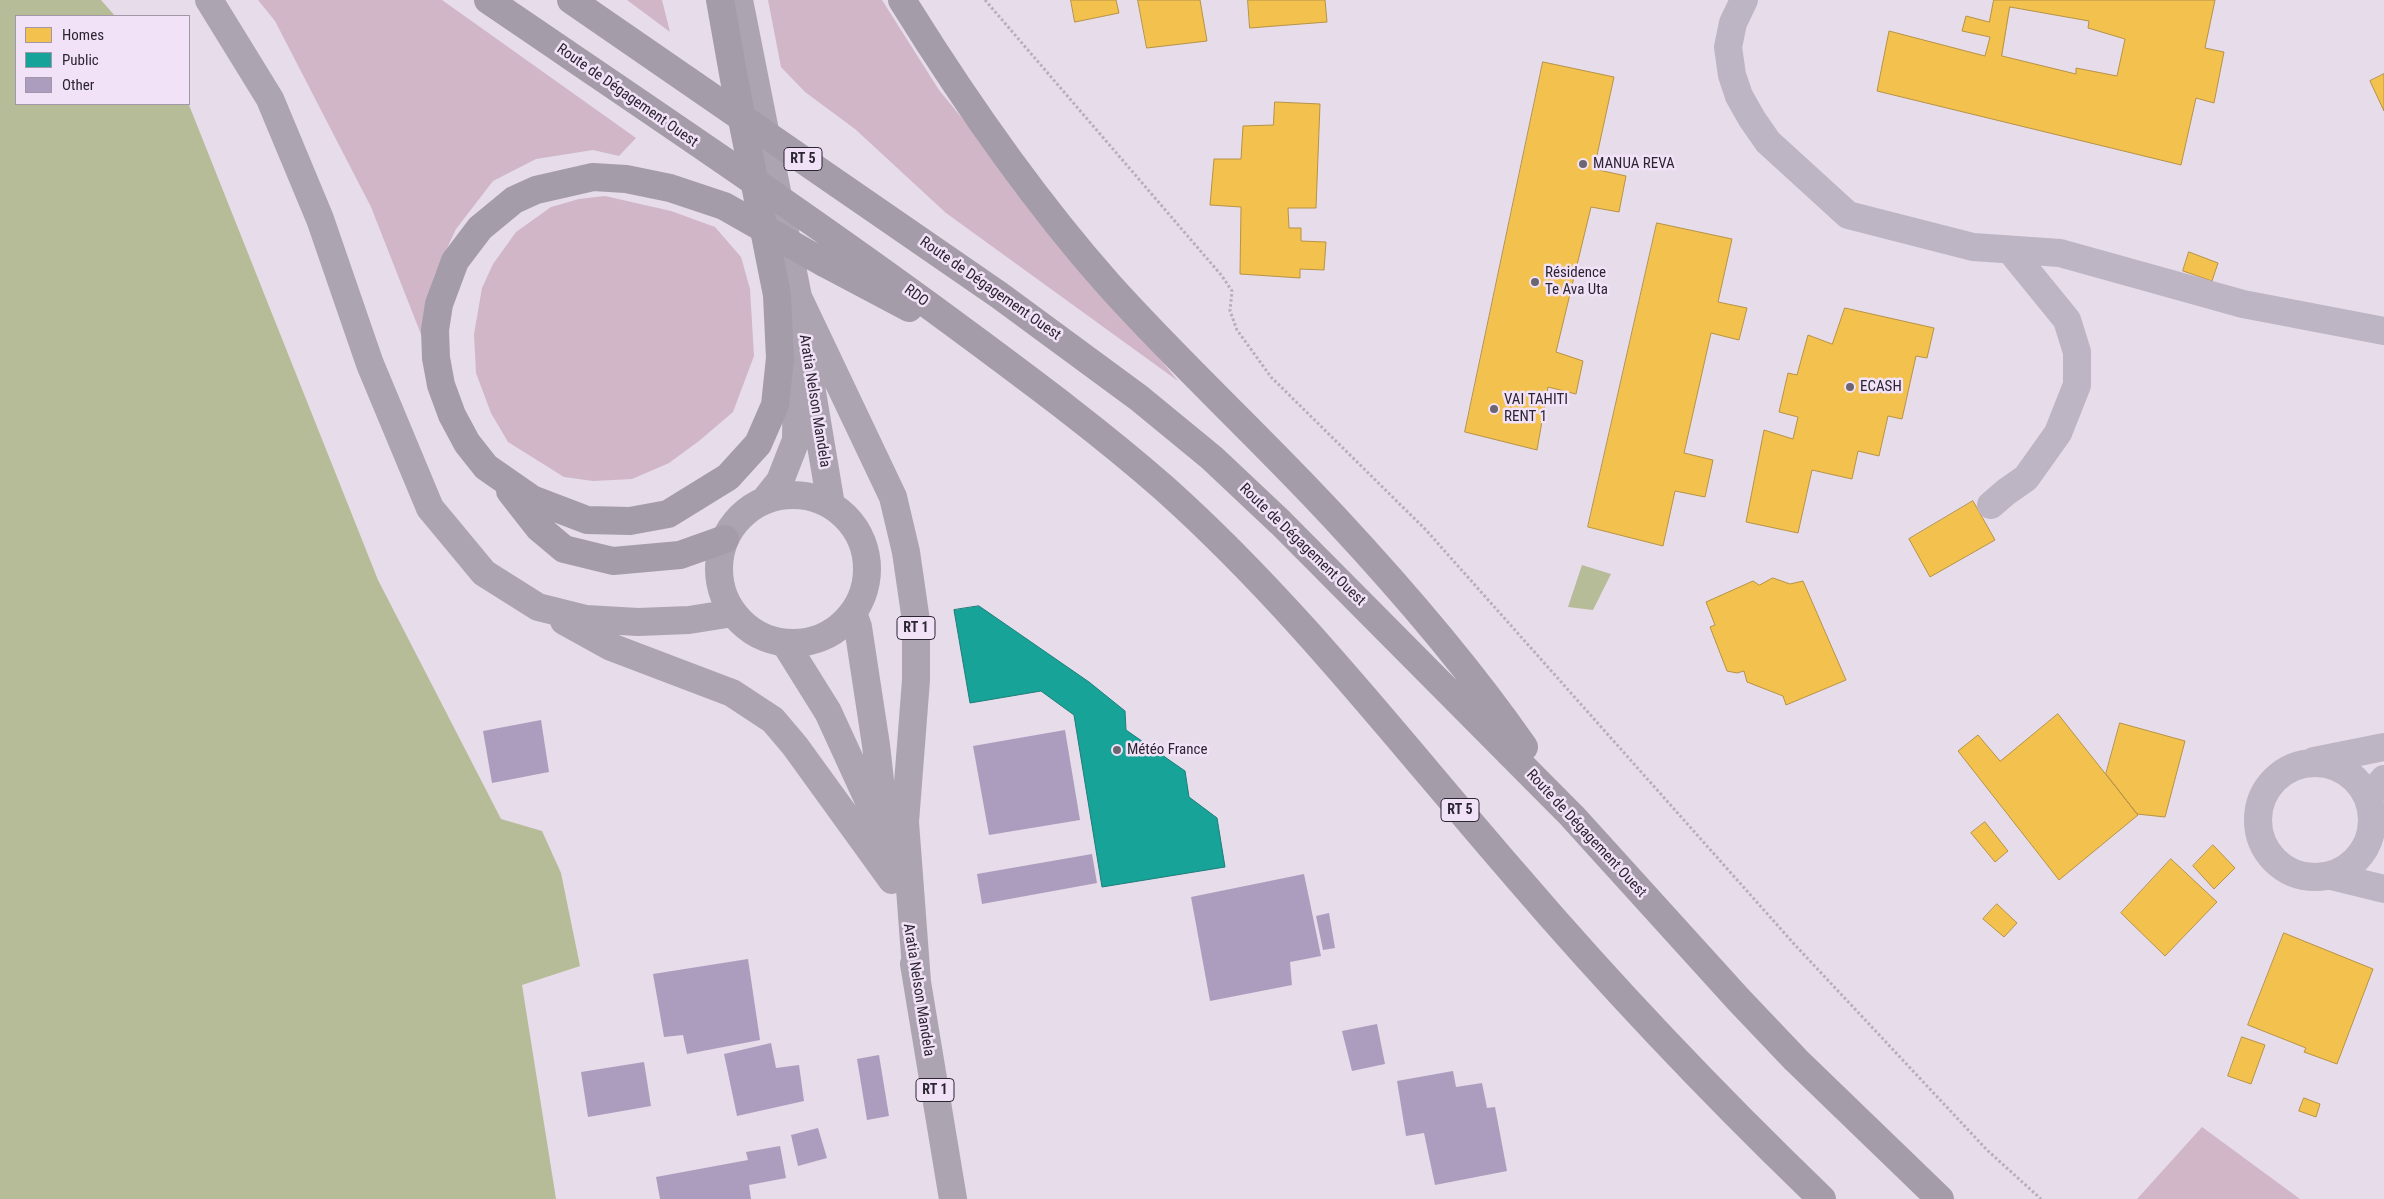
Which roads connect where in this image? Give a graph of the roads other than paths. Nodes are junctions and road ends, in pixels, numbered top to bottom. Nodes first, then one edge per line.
1 (209, 0) edge
2 (488, 0) edge
3 (571, 0) edge
4 (720, 0) edge
5 (740, 0) edge
6 (902, 0) edge
7 (1744, 0) edge
8 (2010, 250) junction
9 (833, 253) junction
10 (798, 298) junction
11 (2384, 331) edge
12 (499, 477) junction
13 (765, 500) junction
14 (831, 505) junction
15 (1991, 505) dead end
16 (725, 539) junction
17 (538, 607) junction
18 (733, 613) junction
19 (853, 613) junction
20 (785, 643) junction
21 (2384, 747) edge
22 (2301, 764) junction
23 (2376, 789) edge
24 (1572, 816) junction
25 (887, 842) junction
26 (2366, 846) junction
27 (2331, 876) junction
28 (2384, 878) edge
29 (2384, 889) edge
30 (901, 893) junction
31 (917, 982) junction
32 (953, 1199) edge
33 (1822, 1199) edge
34 (1940, 1199) edge

1 - 17 main road
2 - 9 highway, Route de Dégagement Ouest
3 - 24 highway, Route de Dégagement Ouest / RT 5
4 - 12 highway
5 - 10 main road, RT 1
6 - 24 highway
7 - 8 street
8 - 11 street
8 - 15 street
9 - 12 highway
9 - 33 highway, RT 5
10 - 13 main road, RT 1
10 - 14 main road, Aratia Nelson Mandela / RT 1
10 - 31 main road, RT 1
12 - 16 highway
13 - 14 main road, RT 1
13 - 16 main road, RT 1
14 - 19 main road, RT 1
16 - 18 main road, RT 1
17 - 18 main road
17 - 30 main road
18 - 20 main road, RT 1
19 - 20 main road, RT 1
19 - 25 main road, Aratia Nelson Mandela / RT 1
20 - 25 main road, Aratia Nelson Mandela / RT 1
21 - 22 street
22 - 23 street
22 - 27 street
23 - 26 street
24 - 34 highway, Route de Dégagement Ouest / RT 5
25 - 30 main road, Aratia Nelson Mandela / RT 1
26 - 27 street
26 - 28 street
27 - 29 street
30 - 31 main road, Aratia Nelson Mandela / RT 1
31 - 32 main road, Aratia Nelson Mandela / RT 1

